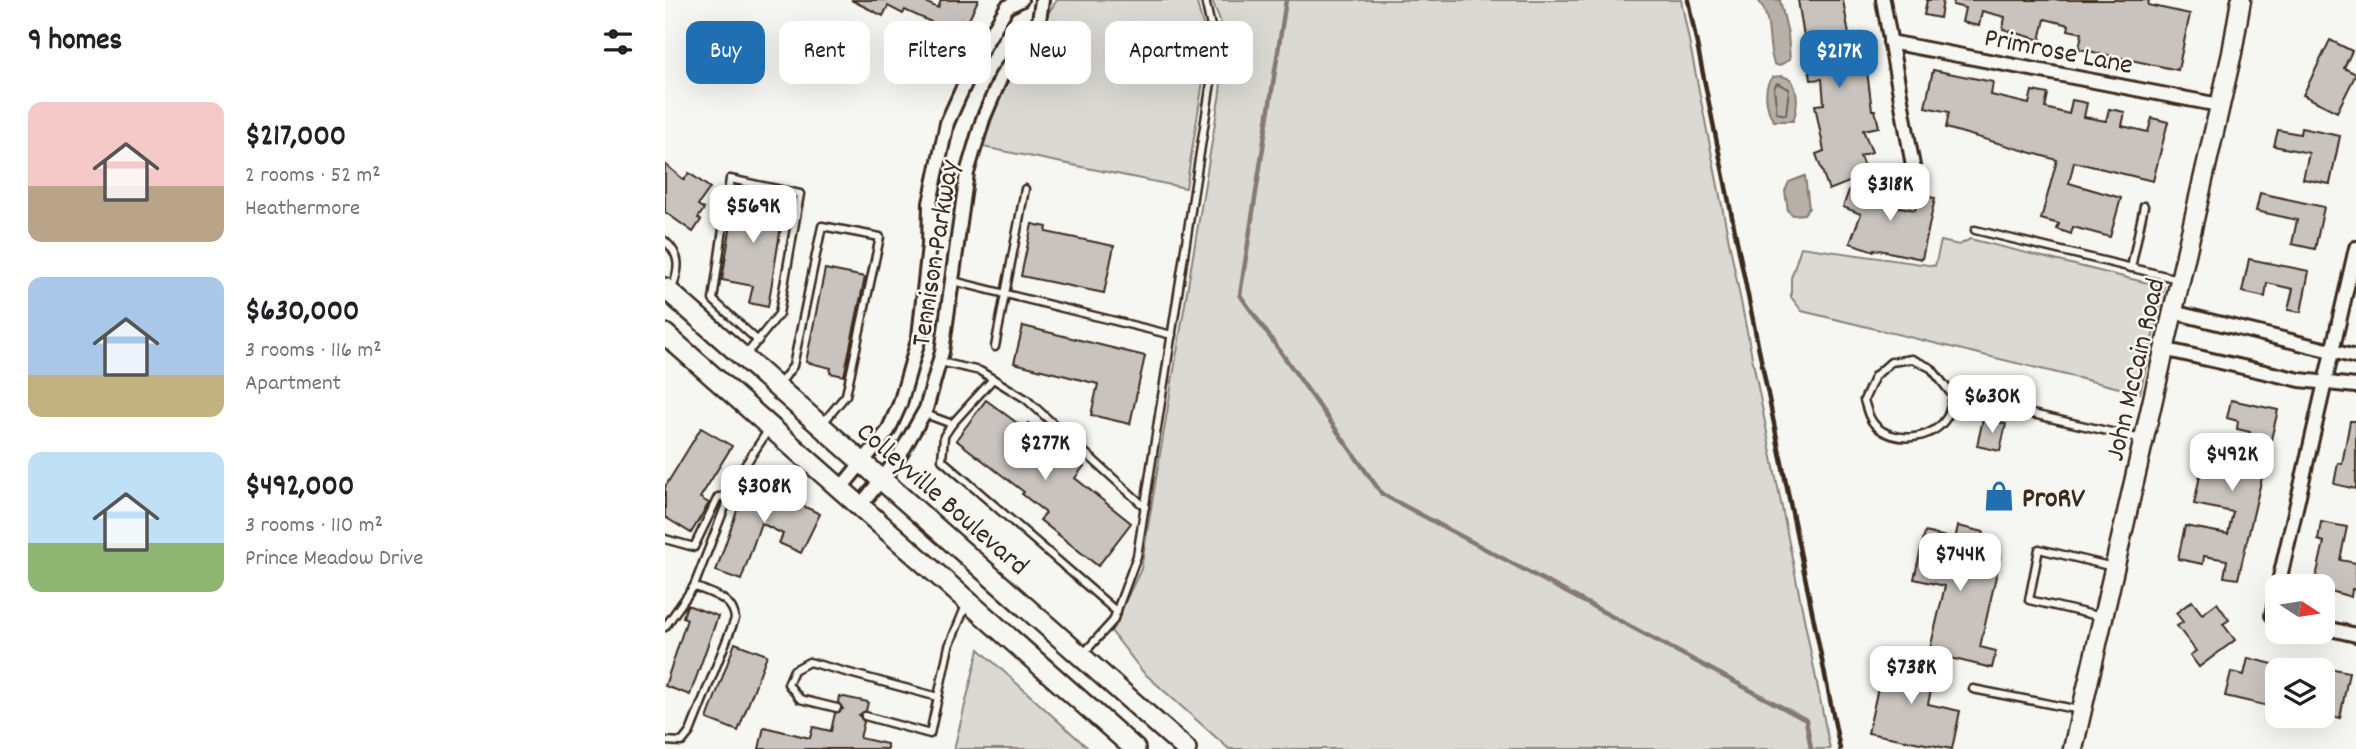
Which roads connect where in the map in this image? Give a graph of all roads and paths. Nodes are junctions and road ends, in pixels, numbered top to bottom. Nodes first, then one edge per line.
1 (1021, 0) edge
2 (1042, 0) edge
3 (1205, 0) edge
4 (1883, 0) edge
5 (2241, 0) edge
6 (1890, 42) junction
7 (2218, 105) junction
8 (1913, 166) dead end
9 (1025, 189) dead end
10 (2144, 206) dead end
11 (1975, 230) dead end
12 (665, 241) edge
13 (2356, 248) edge
14 (2131, 268) junction
15 (926, 278) junction
16 (2180, 280) junction
17 (951, 281) junction
18 (668, 290) edge
19 (1006, 295) junction
20 (2173, 312) junction
21 (665, 334) edge
22 (1172, 335) junction
23 (758, 341) junction
24 (995, 347) dead end
25 (2164, 349) junction
26 (2334, 351) junction
27 (744, 357) junction
28 (2356, 357) edge
29 (940, 362) junction
30 (993, 379) junction
31 (2326, 384) junction
32 (2356, 386) edge
33 (778, 387) junction
34 (1953, 397) junction
35 (925, 414) junction
36 (952, 424) junction
37 (821, 425) junction
38 (770, 427) junction
39 (2144, 439) junction
40 (861, 462) junction
41 (882, 480) junction
42 (840, 488) junction
43 (729, 496) junction
44 (860, 506) junction
45 (1145, 507) junction
46 (665, 539) edge
47 (2115, 567) junction
48 (2281, 574) edge
49 (694, 586) junction
50 (968, 601) junction
51 (1117, 612) junction
52 (2103, 617) junction
53 (665, 627) edge
54 (2335, 630) edge
55 (2356, 635) edge
56 (1082, 656) junction
57 (1973, 689) dead end
58 (938, 697) junction
59 (837, 708) dead end
60 (2081, 710) junction
61 (865, 716) dead end
62 (665, 741) edge
63 (1135, 749) edge
64 (1186, 749) edge
65 (2073, 749) edge

1 - 15 street, Tennison Parkway
2 - 17 street, Tennison Parkway
3 - 22 lane
4 - 6 street
5 - 7 main road, John McCain Road
6 - 7 street, Primrose Lane
6 - 8 street
7 - 16 main road, John McCain Road
9 - 19 lane
10 - 14 lane
11 - 14 lane
12 - 18 lane
13 - 26 street
14 - 16 lane
15 - 17 street
15 - 40 street, Tennison Parkway
16 - 20 main road, John McCain Road
17 - 19 lane
17 - 29 street, Tennison Parkway
18 - 27 main road, Colleyville Boulevard
19 - 22 lane
19 - 24 lane
20 - 25 main road, John McCain Road
20 - 26 street
21 - 38 main road
22 - 45 lane
23 - 23 lane
23 - 27 lane
25 - 31 street
25 - 39 main road, John McCain Road
26 - 28 street
26 - 31 street
27 - 33 main road, Colleyville Boulevard
29 - 30 lane
29 - 35 street, Tennison Parkway
30 - 36 lane
30 - 45 lane
31 - 32 street
31 - 48 street
33 - 37 main road, Colleyville Boulevard
33 - 37 lane
34 - 34 lane
34 - 39 lane
35 - 36 lane
35 - 41 street, Tennison Parkway
36 - 51 lane
37 - 40 main road, Colleyville Boulevard
38 - 42 main road
38 - 43 lane
39 - 47 main road, John McCain Road
40 - 41 main road, Colleyville Boulevard
40 - 42 street, Tennison Parkway
41 - 44 street, Tennison Parkway
41 - 56 main road, Colleyville Boulevard
42 - 44 main road
43 - 46 lane
43 - 49 lane
44 - 50 main road
45 - 51 lane
47 - 52 main road, John McCain Road
47 - 52 lane
49 - 53 lane
49 - 62 lane
50 - 58 lane
50 - 63 main road
51 - 56 lane
52 - 60 main road, John McCain Road
54 - 55 street
56 - 64 main road, Colleyville Boulevard
57 - 60 lane
58 - 59 lane
58 - 61 lane
60 - 65 main road, John McCain Road

